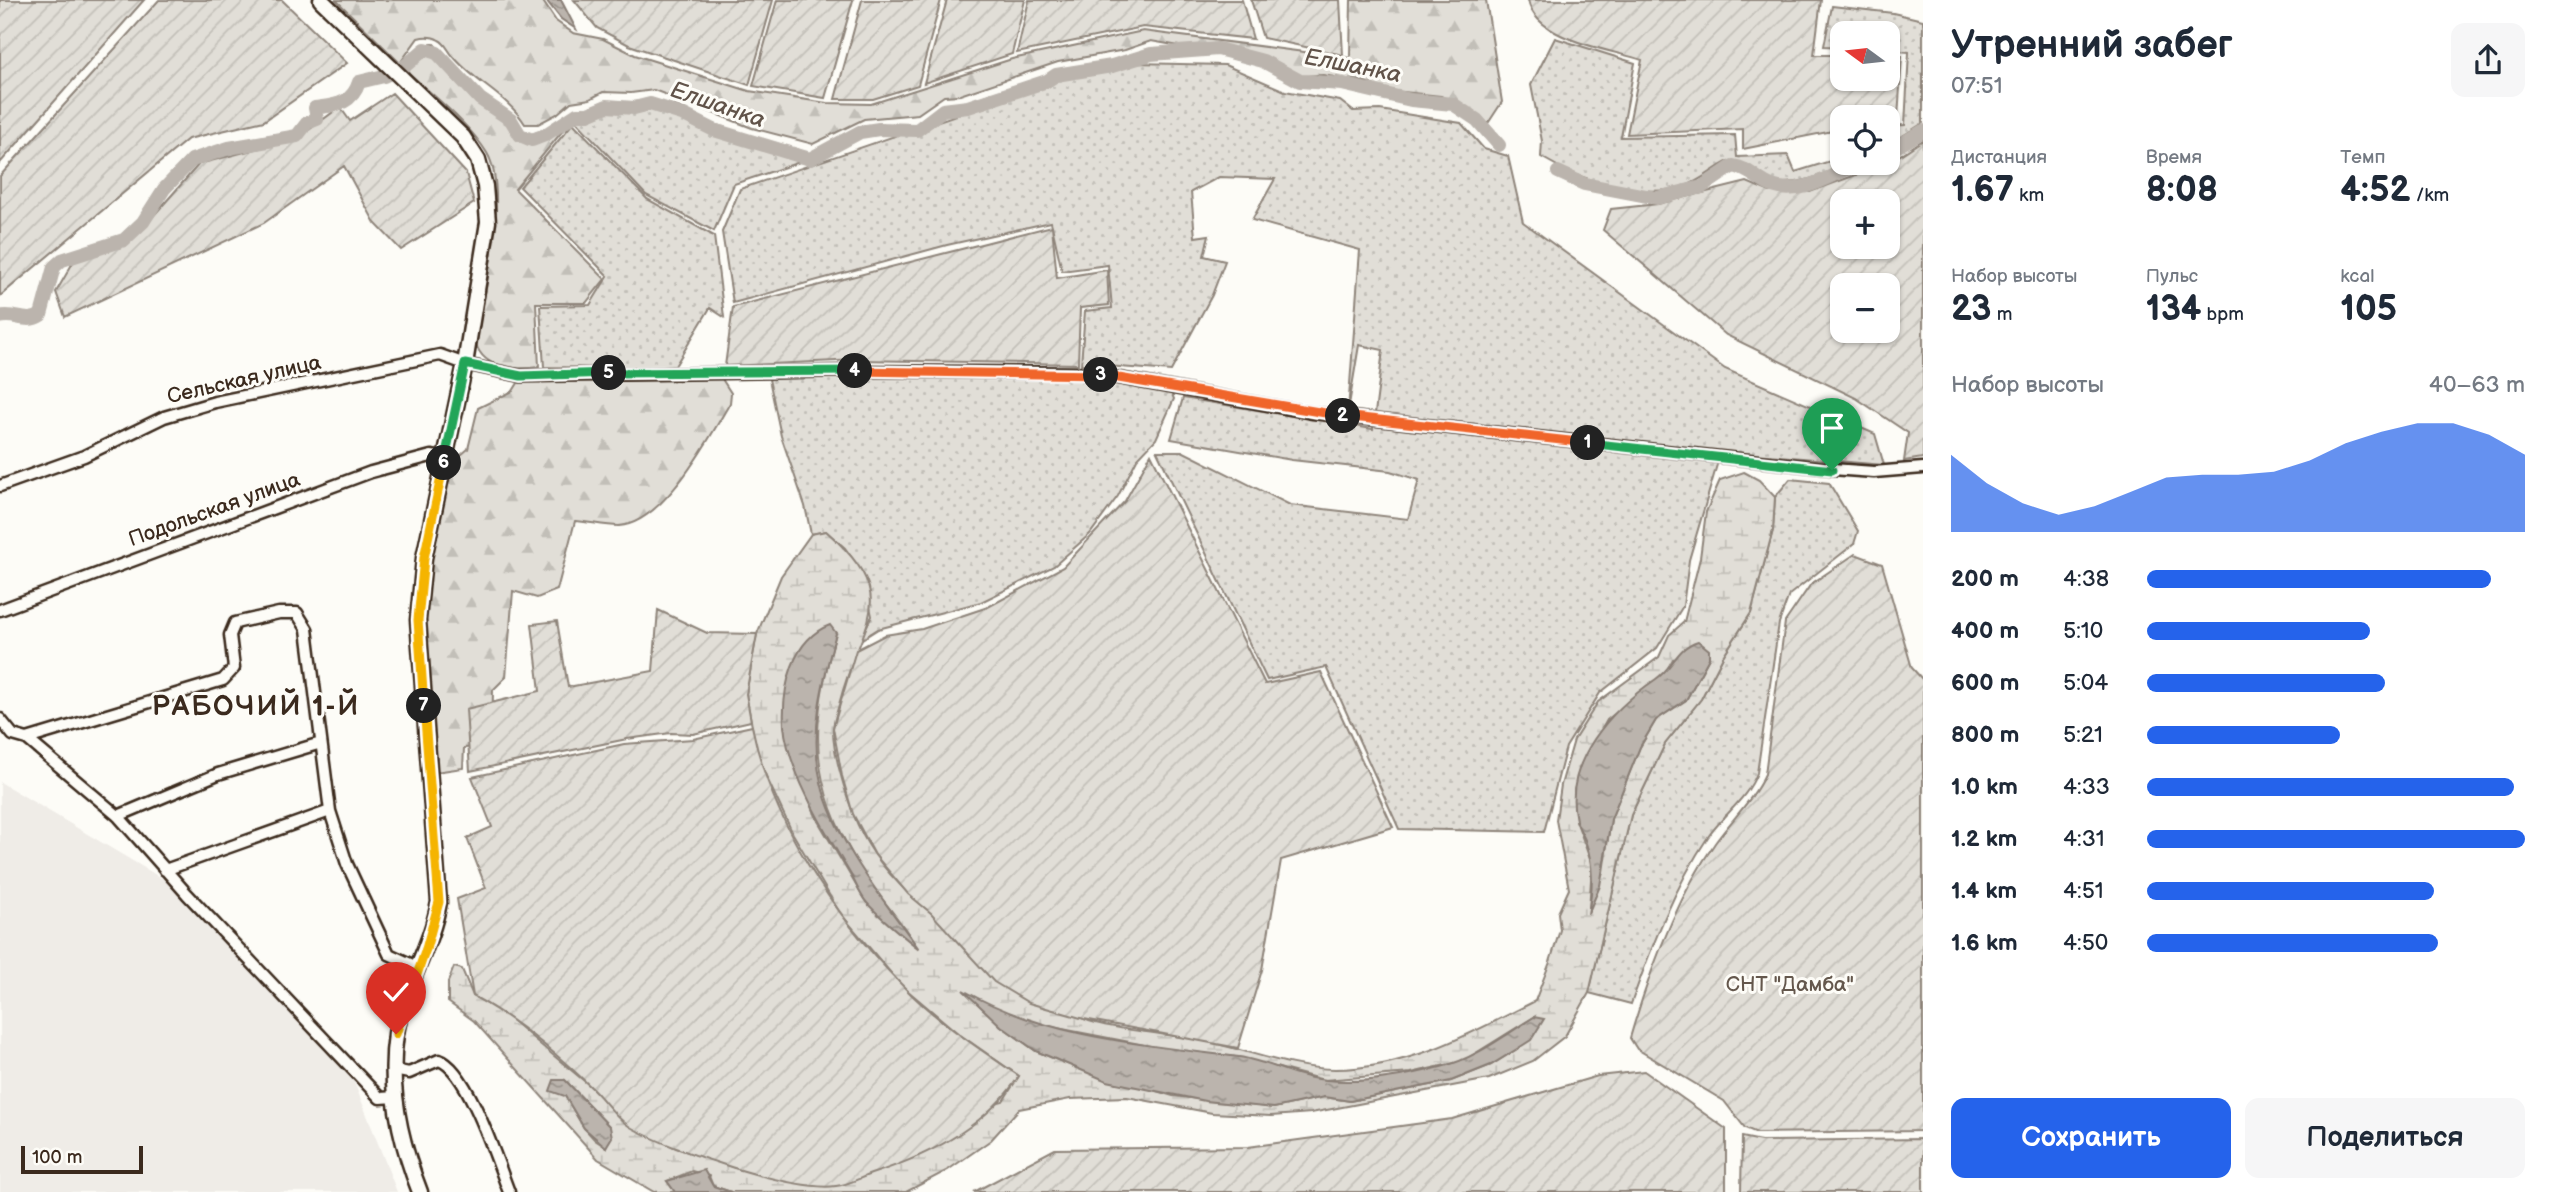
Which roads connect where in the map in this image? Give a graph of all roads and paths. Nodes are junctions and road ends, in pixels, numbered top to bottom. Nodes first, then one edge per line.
1 (321, 0) edge
2 (465, 364) junction
3 (445, 458) junction
4 (1923, 468) edge
5 (0, 486) edge
6 (0, 610) edge
7 (0, 719) edge
8 (27, 739) junction
9 (321, 743) junction
10 (330, 811) junction
11 (118, 816) junction
12 (165, 870) junction
13 (419, 968) junction
14 (394, 1070) junction
15 (396, 1097) junction
16 (420, 1192) edge
17 (509, 1192) edge

1 - 2 main road
2 - 3 main road
2 - 4 street, Сельская улица
2 - 5 street, Сельская улица
3 - 6 street, Подольская улица
3 - 13 main road
7 - 8 street
8 - 9 street
8 - 11 street
9 - 10 street
9 - 11 street
10 - 12 street
10 - 13 street
11 - 12 street
12 - 15 street
13 - 14 main road
14 - 15 main road
14 - 17 street
15 - 16 main road

